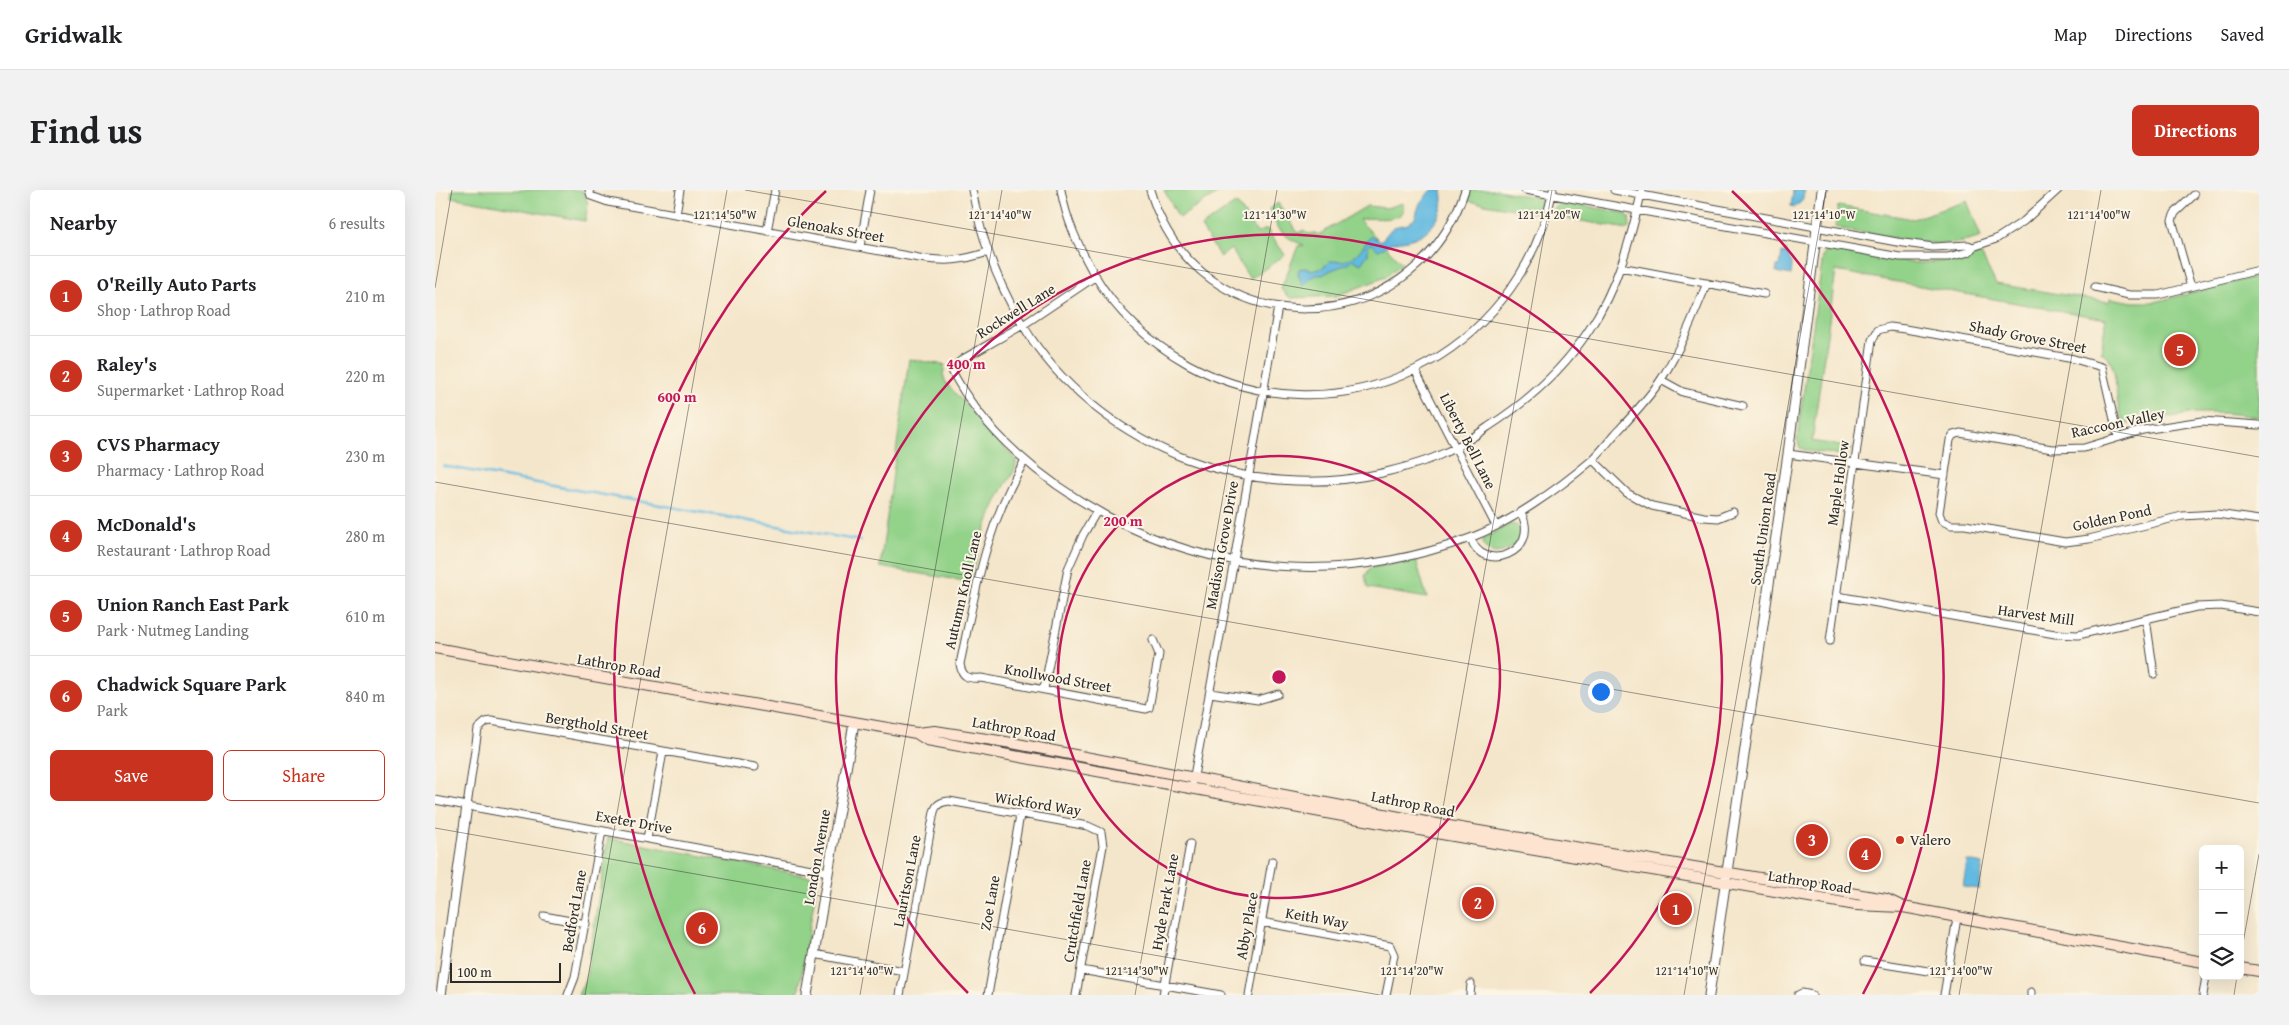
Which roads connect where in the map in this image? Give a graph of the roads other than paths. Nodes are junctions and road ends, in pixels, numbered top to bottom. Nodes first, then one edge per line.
1 (680, 190) edge
2 (775, 190) edge
3 (870, 190) edge
4 (973, 190) edge
5 (1061, 190) edge
6 (1149, 190) edge
7 (1465, 190) edge
8 (1525, 190) edge
9 (1614, 190) edge
10 (1822, 190) edge
11 (2058, 190) edge
12 (1553, 192) edge
13 (590, 193) edge
14 (1641, 193) edge
15 (2194, 195) dead end
16 (1637, 211) junction
17 (676, 214) junction
18 (1817, 229) junction
19 (767, 231) junction
20 (1814, 242) junction
21 (860, 247) junction
22 (1973, 247) junction
23 (988, 252) junction
24 (1620, 267) junction
25 (2259, 270) edge
26 (1096, 276) junction
27 (1707, 283) junction
28 (2095, 287) dead end
29 (2191, 287) junction
30 (1764, 294) dead end
31 (1278, 306) junction
32 (1023, 325) junction
33 (1878, 330) joint
34 (1415, 370) junction
35 (1661, 380) junction
36 (1263, 391) junction
37 (1743, 406) dead end
38 (2259, 425) edge
39 (2117, 437) junction
40 (1456, 447) junction
41 (1788, 454) junction
42 (1025, 460) junction
43 (1593, 460) junction
44 (1854, 463) junction
45 (1945, 475) junction
46 (1247, 477) junction
47 (1097, 511) junction
48 (1733, 512) dead end
49 (1521, 513) junction
50 (2259, 520) edge
51 (1495, 526) junction
52 (1471, 538) junction
53 (1234, 561) junction
54 (1837, 596) junction
55 (2259, 612) edge
56 (2146, 619) junction
57 (1153, 640) dead end
58 (1830, 641) dead end
59 (435, 648) edge
60 (962, 674) joint
61 (2154, 674) dead end
62 (1044, 689) junction
63 (1210, 693) junction
64 (1277, 694) dead end
65 (855, 723) junction
66 (916, 734) junction
67 (663, 752) junction
68 (755, 767) dead end
69 (1194, 777) junction
70 (1192, 789) junction
71 (435, 800) edge
72 (969, 805) joint
73 (467, 806) junction
74 (1020, 815) junction
75 (1436, 828) junction
76 (602, 831) junction
77 (1101, 832) joint
78 (647, 839) junction
79 (1189, 844) dead end
80 (1272, 861) dead end
81 (828, 872) junction
82 (1727, 872) junction
83 (1725, 883) junction
84 (1903, 907) junction
85 (544, 916) dead end
86 (1957, 918) junction
87 (1262, 922) junction
88 (586, 924) junction
89 (814, 954) junction
90 (1865, 961) dead end
91 (2199, 961) edge
92 (2244, 969) edge
93 (1081, 970) junction
94 (904, 971) junction
95 (2259, 971) edge
96 (1947, 974) junction
97 (2205, 980) edge
98 (1165, 984) junction
99 (1471, 984) dead end
100 (441, 995) edge
101 (569, 995) edge
102 (807, 995) edge
103 (900, 995) edge
104 (988, 995) edge
105 (1076, 995) edge
106 (1163, 995) edge
107 (1221, 995) edge
108 (1249, 995) edge
109 (1386, 995) edge
110 (1470, 995) edge
111 (1709, 995) edge
112 (1798, 995) edge
113 (1813, 995) edge
114 (1944, 995) edge
115 (2203, 995) edge

1 - 17 street
2 - 19 street
3 - 21 street
4 - 23 street
5 - 26 street
6 - 31 street
7 - 31 street
8 - 12 street
9 - 14 street
10 - 18 street, South Union Road
11 - 22 street
12 - 16 street
12 - 34 street
13 - 17 street, Glenoaks Street
14 - 16 street
14 - 18 street
15 - 29 street
16 - 20 street
16 - 24 street
17 - 19 street, Glenoaks Street
18 - 20 street, South Union Road
18 - 22 street
19 - 21 street, Glenoaks Street
20 - 22 street
20 - 41 street, South Union Road
21 - 23 street, Glenoaks Street
23 - 32 street
24 - 27 street
24 - 40 street
25 - 29 street
26 - 32 street, Rockwell Lane
26 - 36 street
27 - 30 street
27 - 35 street
28 - 29 street
31 - 36 street, Madison Grove Drive
32 - 42 street, Rockwell Lane
32 - 46 street
33 - 39 street, Shady Grove Street
33 - 44 street, Maple Hollow
34 - 36 street
34 - 40 street, Liberty Bell Lane
35 - 37 street
35 - 43 street
36 - 46 street, Madison Grove Drive
38 - 39 street, Raccoon Valley
39 - 45 street, Raccoon Valley
40 - 46 street
40 - 51 street, Liberty Bell Lane
41 - 44 street
41 - 82 street, South Union Road
42 - 47 street
42 - 60 street, Autumn Knoll Lane
43 - 48 street
43 - 49 street
44 - 45 street
44 - 54 street, Maple Hollow
45 - 50 street, Golden Pond
46 - 53 street, Madison Grove Drive
47 - 53 street
47 - 62 street
49 - 51 street
49 - 52 street
51 - 52 street
52 - 53 street
53 - 63 street, Madison Grove Drive
54 - 56 street, Harvest Mill
54 - 58 street, Maple Hollow
55 - 56 street, Harvest Mill
56 - 61 street
57 - 62 street, Knollwood Street
59 - 65 main road, Lathrop Road
60 - 62 street, Knollwood Street
63 - 64 street
63 - 69 street, Madison Grove Drive
65 - 66 main road, Lathrop Road
65 - 81 street, London Avenue
66 - 69 main road, Lathrop Road
66 - 70 main road, Lathrop Road
67 - 68 street, Bergthold Street
67 - 73 street, Bergthold Street
67 - 78 street
69 - 70 street, Madison Grove Drive
69 - 75 main road, Lathrop Road
70 - 75 main road, Lathrop Road
71 - 73 street, Exeter Drive
72 - 74 street, Wickford Way
72 - 94 street, Lauritson Lane
73 - 76 street, Exeter Drive
73 - 100 street
74 - 77 street, Wickford Way
74 - 104 street, Zoe Lane
75 - 82 main road, Lathrop Road
75 - 83 main road, Lathrop Road
76 - 78 street, Exeter Drive
76 - 88 street, Bedford Lane
77 - 93 street, Crutchfield Lane
78 - 81 street, Exeter Drive
79 - 98 street, Hyde Park Lane
80 - 87 street, Abby Place
81 - 89 street, London Avenue
82 - 83 street, South Union Road
82 - 84 main road, Lathrop Road
83 - 84 main road, Lathrop Road
83 - 111 street, South Union Road
84 - 86 main road, Lathrop Road
85 - 88 street
86 - 91 main road, Lathrop Road
86 - 96 street
87 - 108 street, Abby Place
87 - 109 street, Keith Way
88 - 101 street, Bedford Lane
89 - 94 street
89 - 102 street, London Avenue
90 - 96 street
92 - 95 main road
93 - 98 street
93 - 105 street, Crutchfield Lane
94 - 103 street, Lauritson Lane
96 - 114 street
97 - 115 street
98 - 106 street, Hyde Park Lane
98 - 107 street
99 - 110 street
112 - 113 street

